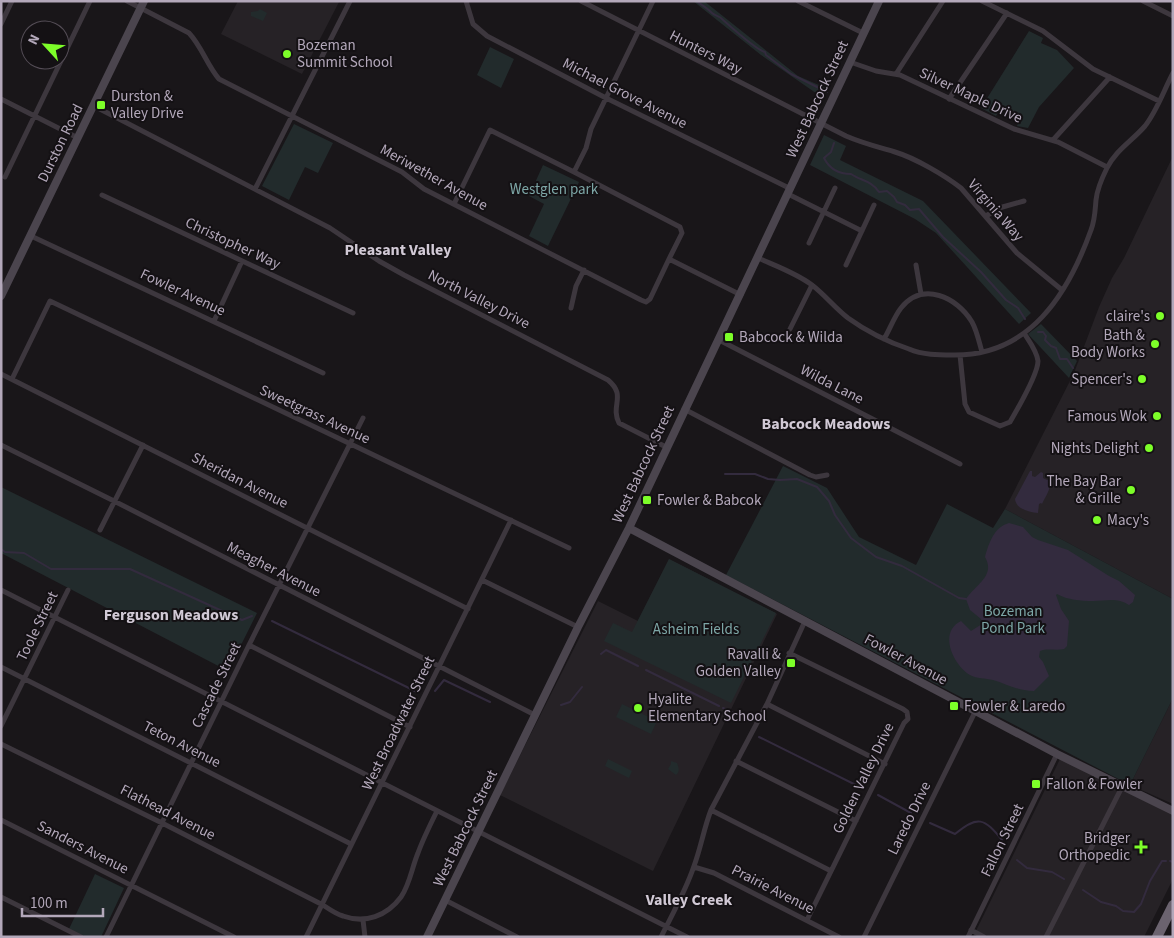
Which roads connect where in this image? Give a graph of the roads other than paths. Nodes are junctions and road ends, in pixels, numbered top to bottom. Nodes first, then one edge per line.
1 (12, 1) edge
2 (90, 1) edge
3 (127, 1) edge
4 (350, 1) edge
5 (466, 1) edge
6 (580, 1) edge
7 (596, 1) edge
8 (653, 1) edge
9 (798, 1) edge
10 (879, 1) edge
11 (943, 1) edge
12 (982, 1) edge
13 (1143, 1) edge
14 (142, 5) edge
15 (592, 7) junction
16 (1007, 13) junction
17 (1173, 16) edge
18 (1, 24) edge
19 (638, 32) junction
20 (863, 33) junction
21 (850, 62) junction
22 (1173, 73) edge
23 (896, 74) junction
24 (1110, 77) junction
25 (606, 98) junction
26 (949, 98) junction
27 (1, 99) edge
28 (1159, 101) junction
29 (94, 106) junction
30 (34, 116) junction
31 (292, 116) junction
32 (821, 124) junction
33 (78, 138) junction
34 (1054, 140) junction
35 (1107, 167) junction
36 (574, 172) junction
37 (4, 178) dead end
38 (835, 188) dead end
39 (255, 189) junction
40 (789, 192) junction
41 (102, 195) dead end
42 (1024, 202) dead end
43 (454, 204) junction
44 (874, 205) dead end
45 (824, 212) junction
46 (986, 216) junction
47 (862, 230) junction
48 (30, 236) junction
49 (809, 243) dead end
50 (758, 258) junction
51 (669, 259) junction
52 (242, 261) junction
53 (846, 265) dead end
54 (916, 265) dead end
55 (584, 270) junction
56 (812, 285) junction
57 (1062, 290) junction
58 (921, 294) junction
59 (741, 295) junction
60 (1, 296) edge
61 (570, 308) dead end
62 (353, 313) dead end
63 (214, 321) junction
64 (790, 329) dead end
65 (1024, 333) junction
66 (884, 339) junction
67 (719, 340) junction
68 (982, 352) junction
69 (960, 355) junction
70 (323, 373) dead end
71 (1, 374) edge
72 (12, 380) junction
73 (684, 409) junction
74 (363, 418) dead end
75 (350, 444) junction
76 (1, 445) edge
77 (143, 445) junction
78 (666, 447) junction
79 (960, 464) dead end
80 (827, 475) dead end
81 (114, 501) junction
82 (511, 520) junction
83 (309, 528) junction
84 (629, 528) junction
85 (100, 530) dead end
86 (570, 548) dead end
87 (482, 580) junction
88 (279, 586) junction
89 (1, 590) edge
90 (68, 590) dead end
91 (468, 609) junction
92 (55, 616) junction
93 (805, 622) junction
94 (578, 627) junction
95 (249, 645) junction
96 (789, 653) junction
97 (1, 667) edge
98 (440, 667) junction
99 (25, 679) junction
100 (222, 701) junction
101 (767, 704) junction
102 (976, 710) junction
103 (535, 715) junction
104 (1, 726) edge
105 (410, 727) junction
106 (1, 744) edge
107 (1057, 754) junction
108 (736, 761) junction
109 (192, 762) junction
110 (884, 764) junction
111 (383, 783) junction
112 (1122, 787) junction
113 (711, 810) junction
114 (437, 811) junction
115 (1173, 811) edge
116 (1, 820) edge
117 (856, 821) junction
118 (162, 822) junction
119 (479, 831) junction
120 (352, 844) junction
121 (694, 867) junction
122 (832, 871) junction
123 (131, 885) junction
124 (1, 897) edge
125 (445, 900) junction
126 (323, 905) junction
127 (1173, 905) edge
128 (363, 920) junction
129 (807, 920) junction
130 (666, 926) junction
131 (972, 930) junction
132 (81, 937) edge
133 (106, 937) edge
134 (234, 937) edge
135 (306, 937) edge
136 (365, 937) edge
137 (427, 937) edge
138 (517, 937) edge
139 (661, 937) edge
140 (687, 937) edge
141 (839, 937) edge
142 (864, 937) edge
143 (968, 937) edge
144 (984, 937) edge
145 (1046, 937) edge
146 (1157, 937) edge

1 - 18 street
2 - 30 street
3 - 14 street, Meriwether Avenue
4 - 31 street
5 - 25 street, Michael Grove Avenue
6 - 15 street, Hunters Way
7 - 15 street
8 - 19 street
9 - 20 street
10 - 20 street, West Babcock Street
11 - 23 street
12 - 16 street
13 - 17 street
14 - 29 street, Durston Road
14 - 31 street, Meriwether Avenue
15 - 19 street, Hunters Way
16 - 24 street
16 - 26 street
19 - 25 street
19 - 32 street, Hunters Way
20 - 21 street, West Babcock Street
21 - 23 street, Silver Maple Drive
21 - 32 street, West Babcock Street
22 - 28 street
23 - 26 street, Silver Maple Drive
24 - 28 street
24 - 34 street
25 - 36 street
25 - 40 street, Michael Grove Avenue
26 - 34 street, Silver Maple Drive
27 - 30 street
28 - 35 street
29 - 33 street, Durston Road
29 - 39 street, North Valley Drive
30 - 33 street
30 - 37 street
31 - 39 street
31 - 43 street, Meriwether Avenue
32 - 40 street, West Babcock Street
32 - 46 street, Virginia Way
33 - 48 street, Durston Road
34 - 35 street, Silver Maple Drive
35 - 57 street
36 - 43 street
36 - 51 street
38 - 45 street
39 - 78 street, North Valley Drive
40 - 45 street, Michael Grove Avenue
40 - 50 street, West Babcock Street
41 - 52 street, Christopher Way
42 - 46 street
43 - 55 street, Meriwether Avenue
44 - 47 street
45 - 47 street, Michael Grove Avenue
45 - 49 street
46 - 57 street, Virginia Way
47 - 53 street
48 - 60 street, Durston Road
48 - 63 street, Fowler Avenue
50 - 56 street
50 - 59 street, West Babcock Street
51 - 55 street, Meriwether Avenue
51 - 59 street
52 - 62 street, Christopher Way
52 - 63 street
54 - 58 street
55 - 61 street
56 - 64 street
56 - 66 street
57 - 65 street
58 - 66 street
58 - 68 street
59 - 67 street, West Babcock Street
63 - 70 street, Fowler Avenue
65 - 68 street
65 - 69 street
66 - 69 street
67 - 73 street, West Babcock Street
67 - 79 street, Wilda Lane
68 - 69 street
71 - 72 street, Sheridan Avenue
72 - 75 street, Sweetgrass Avenue
72 - 77 street, Sheridan Avenue
73 - 78 street, West Babcock Street
73 - 80 street
74 - 75 street, Cascade Street
75 - 82 street, Sweetgrass Avenue
75 - 83 street, Cascade Street
76 - 81 street, Meagher Avenue
77 - 81 street
77 - 83 street, Sheridan Avenue
78 - 84 street, West Babcock Street
81 - 85 street
81 - 88 street, Meagher Avenue
82 - 86 street, Sweetgrass Avenue
82 - 87 street, West Broadwater Street
83 - 88 street, Cascade Street
83 - 91 street, Sheridan Avenue
84 - 93 street, Fowler Avenue
84 - 94 street, West Babcock Street
87 - 91 street, West Broadwater Street
87 - 94 street
88 - 95 street, Cascade Street
88 - 98 street, Meagher Avenue
89 - 92 street
90 - 92 street, Toole Street
91 - 98 street, West Broadwater Street
92 - 99 street, Toole Street
92 - 100 street
93 - 96 street
93 - 102 street, Fowler Avenue
94 - 103 street, West Babcock Street
95 - 100 street, Cascade Street
95 - 105 street
96 - 101 street
96 - 110 street, Golden Valley Drive
97 - 99 street, Teton Avenue
98 - 103 street, Meagher Avenue
98 - 105 street, West Broadwater Street
99 - 104 street, Toole Street
99 - 109 street, Teton Avenue
100 - 109 street, Cascade Street
100 - 111 street
101 - 108 street
101 - 110 street
102 - 107 street, Fowler Avenue
102 - 142 street, Laredo Drive
103 - 119 street, West Babcock Street
105 - 111 street, West Broadwater Street
106 - 118 street, Flathead Avenue
107 - 112 street, Fowler Avenue
107 - 131 street, Fallon Street
108 - 113 street
108 - 117 street
109 - 118 street, Cascade Street
109 - 120 street, Teton Avenue
110 - 117 street, Golden Valley Drive
111 - 114 street
111 - 120 street, West Broadwater Street
112 - 115 street, Fowler Avenue
112 - 145 street
113 - 121 street
113 - 122 street
114 - 119 street
114 - 128 street
116 - 123 street, Sanders Avenue
117 - 122 street, Golden Valley Drive
118 - 123 street, Cascade Street
118 - 126 street, Flathead Avenue
119 - 125 street, West Babcock Street
119 - 130 street
120 - 126 street, West Broadwater Street
121 - 129 street, Prairie Avenue
121 - 130 street
122 - 129 street, Golden Valley Drive
123 - 133 street, Cascade Street
123 - 134 street, Sanders Avenue
124 - 132 street
125 - 137 street, West Babcock Street
125 - 138 street
126 - 128 street, Flathead Avenue
126 - 135 street, West Broadwater Street
127 - 146 highway
128 - 136 street
129 - 141 street, Prairie Avenue
130 - 139 street
130 - 140 street
131 - 143 street, Fallon Street
131 - 144 street

